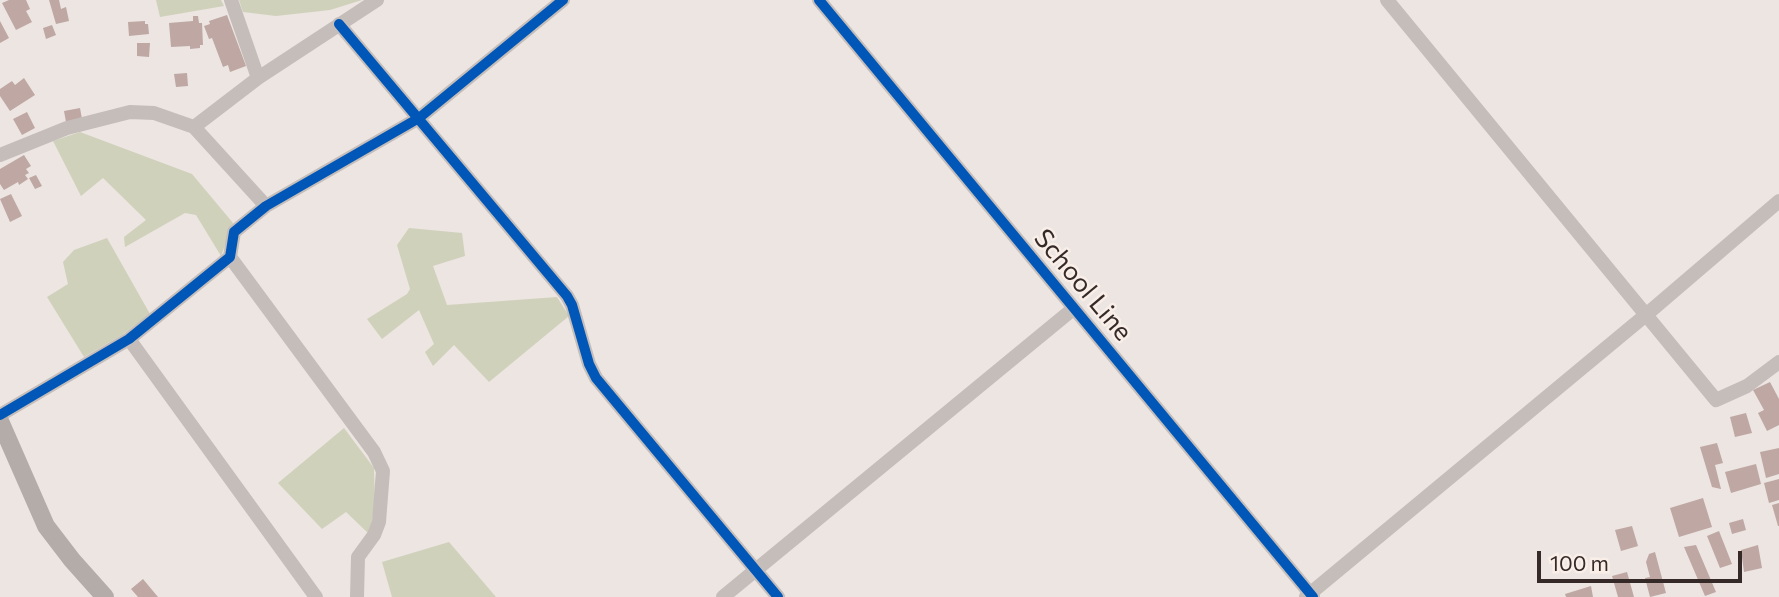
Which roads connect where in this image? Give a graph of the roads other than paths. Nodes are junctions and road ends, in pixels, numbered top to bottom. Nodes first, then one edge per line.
1 (231, 0) edge
2 (377, 0) edge
3 (563, 0) edge
4 (819, 0) edge
5 (1387, 0) edge
6 (340, 24) junction
7 (258, 78) junction
8 (419, 118) junction
9 (194, 127) junction
10 (0, 155) edge
11 (1779, 201) edge
12 (265, 205) junction
13 (230, 257) junction
14 (1073, 309) junction
15 (1647, 314) junction
16 (129, 339) junction
17 (1779, 362) edge
18 (0, 421) edge
19 (755, 570) junction
20 (1310, 596) edge
21 (105, 597) edge
22 (316, 597) edge
23 (357, 597) edge
24 (723, 597) edge
25 (778, 597) edge

1 - 7 street
2 - 6 street
3 - 8 street
4 - 14 street, School Line
5 - 15 street
6 - 7 street
6 - 8 street
7 - 9 street
8 - 12 street
8 - 19 street
9 - 10 street
9 - 12 street
11 - 15 street
12 - 13 street
13 - 16 street
13 - 23 street
14 - 19 street
14 - 20 street, School Line
15 - 17 street
15 - 20 street
16 - 18 street
16 - 22 street
18 - 21 main road
19 - 24 street
19 - 25 street

